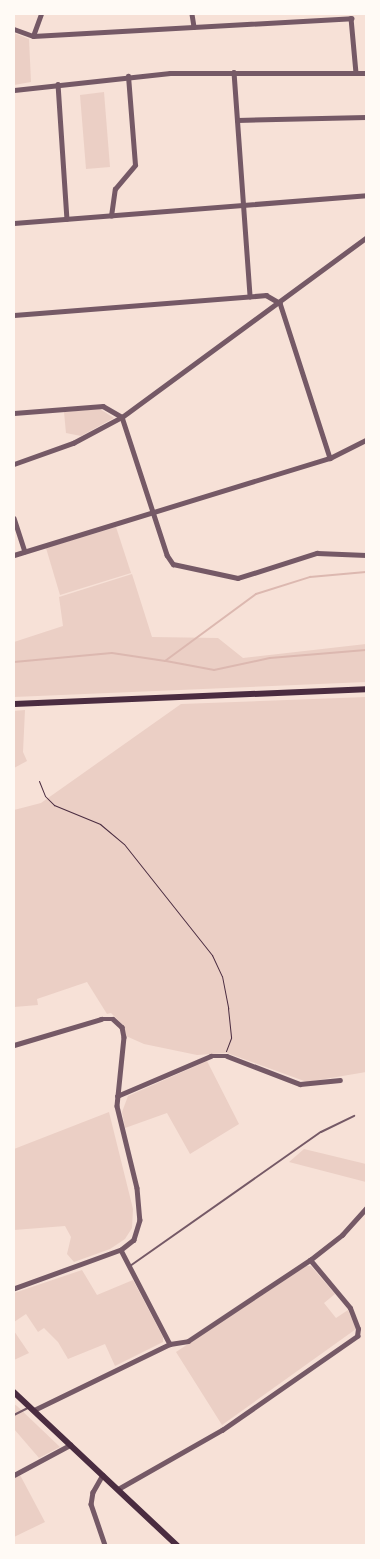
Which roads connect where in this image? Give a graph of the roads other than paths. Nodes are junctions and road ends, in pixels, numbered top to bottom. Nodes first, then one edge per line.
1 (40, 14) edge
2 (192, 14) edge
3 (194, 27) junction
4 (14, 29) edge
5 (32, 36) junction
6 (234, 72) junction
7 (356, 73) junction
8 (366, 73) edge
9 (128, 76) junction
10 (58, 84) junction
11 (14, 90) edge
12 (366, 117) edge
13 (237, 120) junction
14 (366, 195) edge
15 (243, 205) junction
16 (111, 216) junction
17 (67, 219) junction
18 (14, 223) edge
19 (366, 238) edge
20 (250, 296) junction
21 (280, 303) junction
22 (14, 315) edge
23 (14, 413) edge
24 (122, 417) junction
25 (366, 440) edge
26 (330, 458) junction
27 (14, 464) edge
28 (152, 512) junction
29 (14, 518) edge
30 (25, 552) junction
31 (366, 554) edge
32 (14, 555) edge
33 (366, 689) edge
34 (14, 704) edge
35 (14, 1045) edge
36 (340, 1080) dead end
37 (117, 1096) junction
38 (354, 1116) dead end
39 (366, 1208) edge
40 (121, 1250) junction
41 (310, 1260) junction
42 (130, 1267) junction
43 (14, 1289) edge
44 (170, 1344) junction
45 (14, 1392) edge
46 (32, 1409) junction
47 (14, 1415) edge
48 (70, 1445) junction
49 (14, 1474) edge
50 (103, 1475) junction
51 (118, 1489) junction
52 (105, 1545) edge
53 (177, 1545) edge

1 - 5 street
2 - 3 street
3 - 5 street
3 - 7 street
4 - 5 street
6 - 7 street
6 - 9 street
6 - 13 street
7 - 8 street
9 - 10 street
9 - 16 street
10 - 11 street
10 - 17 street
12 - 13 street
13 - 15 street
14 - 15 street
15 - 16 street
15 - 20 street
16 - 17 street
17 - 18 street
19 - 21 street
20 - 21 street
20 - 22 street
21 - 24 street
21 - 26 street
23 - 24 street
24 - 27 street
24 - 28 street
25 - 26 street
26 - 28 street
28 - 30 street
28 - 31 street
29 - 30 street
30 - 32 street
33 - 34 main road
35 - 37 street
36 - 37 street
37 - 40 street
38 - 42 lane
39 - 41 street
40 - 42 street
40 - 43 street
41 - 44 street
41 - 51 street
42 - 44 street
44 - 46 street
45 - 46 main road
46 - 47 lane
46 - 48 main road
48 - 49 street
48 - 50 main road
50 - 51 main road
50 - 52 street
51 - 53 main road

